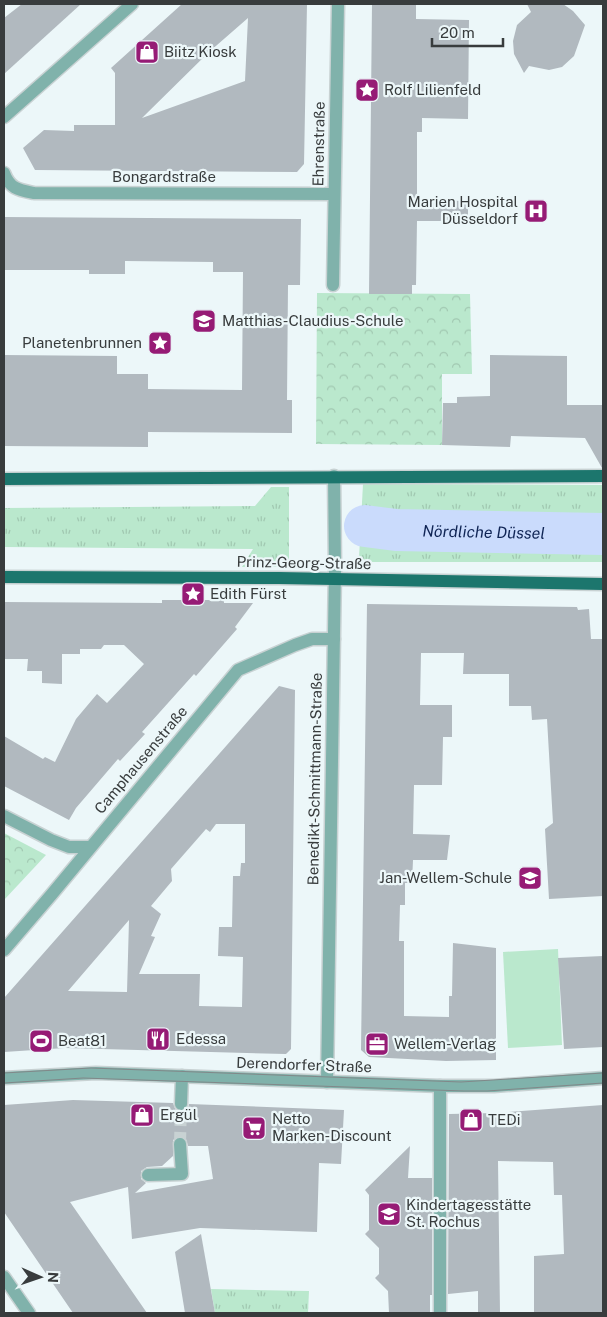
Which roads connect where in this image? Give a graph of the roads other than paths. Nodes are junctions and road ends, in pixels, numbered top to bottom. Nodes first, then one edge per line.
1 (132, 4) edge
2 (338, 4) edge
3 (4, 117) edge
4 (4, 173) edge
5 (334, 194) junction
6 (333, 285) dead end
7 (334, 476) junction
8 (603, 476) edge
9 (4, 479) edge
10 (4, 577) edge
11 (334, 580) junction
12 (603, 584) edge
13 (334, 639) junction
14 (4, 816) edge
15 (90, 847) junction
16 (4, 950) edge
17 (182, 1076) junction
18 (4, 1078) edge
19 (603, 1078) edge
20 (327, 1082) junction
21 (440, 1086) junction
22 (181, 1104) tunnel mouth
23 (180, 1144) tunnel mouth
24 (148, 1175) dead end
25 (4, 1277) edge
26 (29, 1313) edge
27 (440, 1313) edge

1 - 3 street
2 - 5 street, Ehrenstraße
4 - 5 street, Bongardstraße
5 - 6 street, Ehrenstraße
7 - 8 main road
7 - 9 main road
7 - 11 street, Benedikt-Schmittmann-Straße
10 - 11 main road, Prinz-Georg-Straße
11 - 12 main road, Prinz-Georg-Straße
11 - 13 street, Benedikt-Schmittmann-Straße
13 - 15 street, Camphausenstraße
13 - 20 street, Benedikt-Schmittmann-Straße
14 - 15 street
15 - 16 street, Camphausenstraße
17 - 18 street, Derendorfer Straße
17 - 20 street, Derendorfer Straße
17 - 22 street
19 - 21 street, Derendorfer Straße
20 - 21 street, Derendorfer Straße
21 - 27 street
23 - 24 street
25 - 26 street

